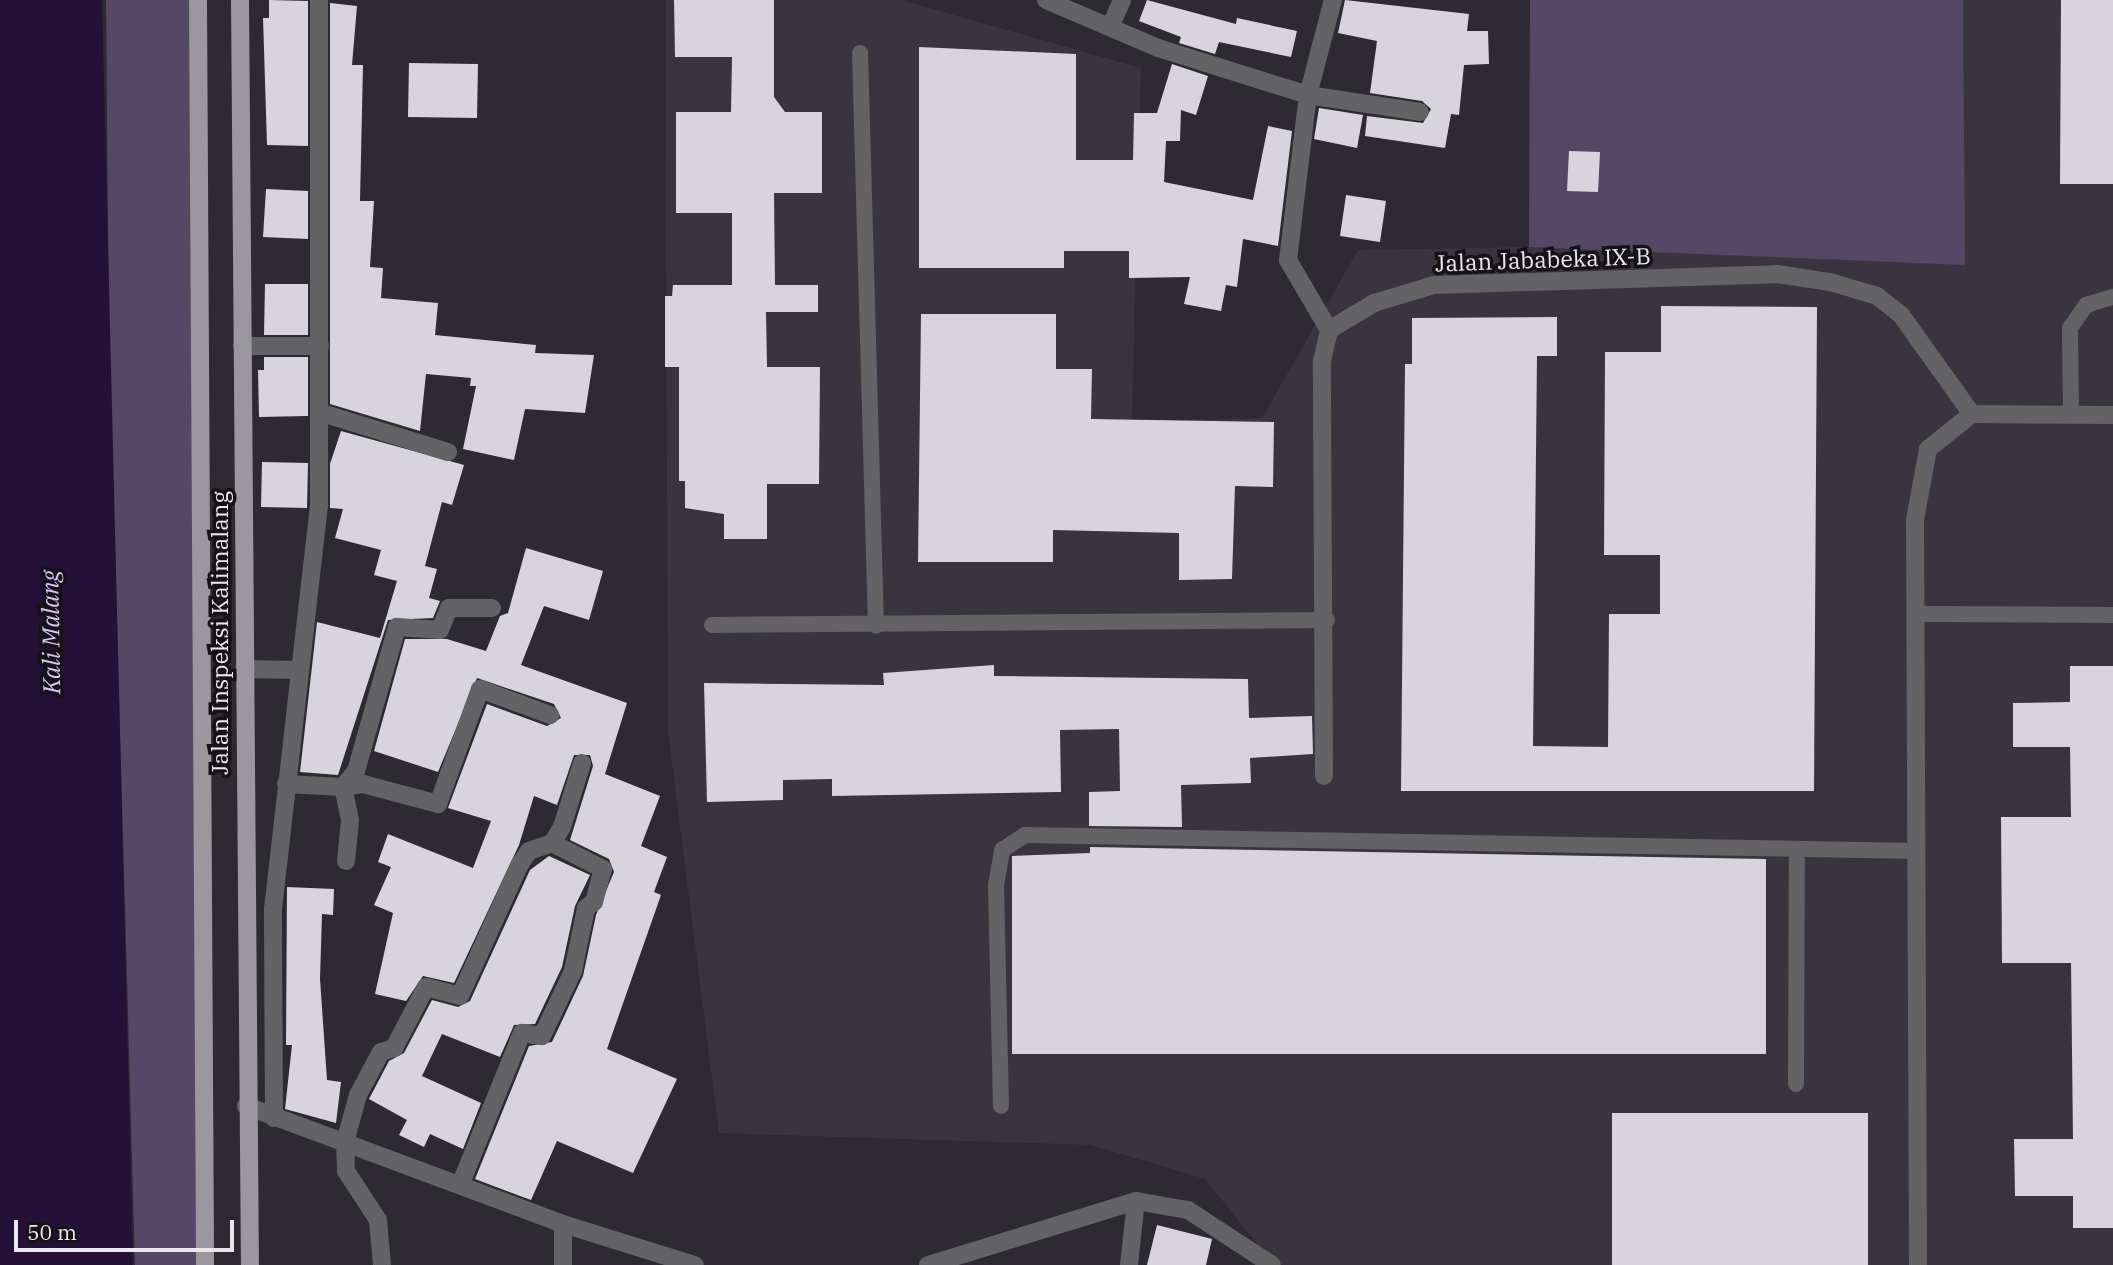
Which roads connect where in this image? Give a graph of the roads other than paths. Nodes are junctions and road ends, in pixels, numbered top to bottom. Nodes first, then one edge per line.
1 (198, 0) edge
2 (240, 0) edge
3 (319, 0) edge
4 (1045, 0) edge
5 (1122, 0) edge
6 (1333, 0) edge
7 (1111, 25) junction
8 (860, 53) dead end
9 (1308, 95) junction
10 (1420, 112) dead end
11 (2113, 297) edge
12 (1329, 330) junction
13 (242, 346) junction
14 (320, 346) junction
15 (322, 413) junction
16 (1972, 414) junction
17 (2071, 415) junction
18 (2113, 415) edge
19 (449, 452) dead end
20 (492, 608) dead end
21 (1916, 614) junction
22 (2113, 615) edge
23 (1326, 620) junction
24 (712, 625) dead end
25 (876, 626) junction
26 (244, 669) junction
27 (300, 670) junction
28 (550, 715) dead end
29 (582, 763) dead end
30 (1324, 776) dead end
31 (286, 784) junction
32 (343, 786) junction
33 (552, 843) junction
34 (1797, 849) junction
35 (1917, 851) junction
36 (346, 862) dead end
37 (1796, 1084) dead end
38 (246, 1106) junction
39 (1001, 1106) dead end
40 (274, 1118) junction
41 (345, 1142) junction
42 (461, 1183) junction
43 (1136, 1201) junction
44 (563, 1224) junction
45 (205, 1265) edge
46 (250, 1265) edge
47 (382, 1265) edge
48 (563, 1265) edge
49 (695, 1265) edge
50 (928, 1265) edge
51 (1129, 1265) edge
52 (1272, 1265) edge
53 (1918, 1265) edge

1 - 45 main road, Jalan Inspeksi Kalimalang
2 - 13 main road, Jalan Inspeksi Kalimalang
3 - 14 street
4 - 7 street
5 - 7 street
6 - 9 street
7 - 9 street
8 - 25 lane
9 - 10 street
9 - 12 street
11 - 17 lane
12 - 16 street, Jalan Jababeka IX-B
12 - 23 street
13 - 14 street
13 - 26 main road, Jalan Inspeksi Kalimalang
14 - 15 street
15 - 19 street
15 - 27 street
16 - 17 street
16 - 21 street
17 - 18 street
20 - 32 street
21 - 22 lane
21 - 35 street
23 - 25 lane
23 - 30 street
24 - 25 lane
26 - 27 street
26 - 38 main road, Jalan Inspeksi Kalimalang
27 - 31 street
28 - 32 street
29 - 33 street
31 - 32 street
31 - 40 street
32 - 36 street
33 - 41 street
33 - 42 street
34 - 35 lane
34 - 37 lane
34 - 39 lane
35 - 53 street
38 - 40 street
38 - 46 main road, Jalan Inspeksi Kalimalang
40 - 41 street
41 - 42 street
41 - 47 street
42 - 44 street
43 - 50 street
43 - 51 street
43 - 52 street
44 - 48 street
44 - 49 street

